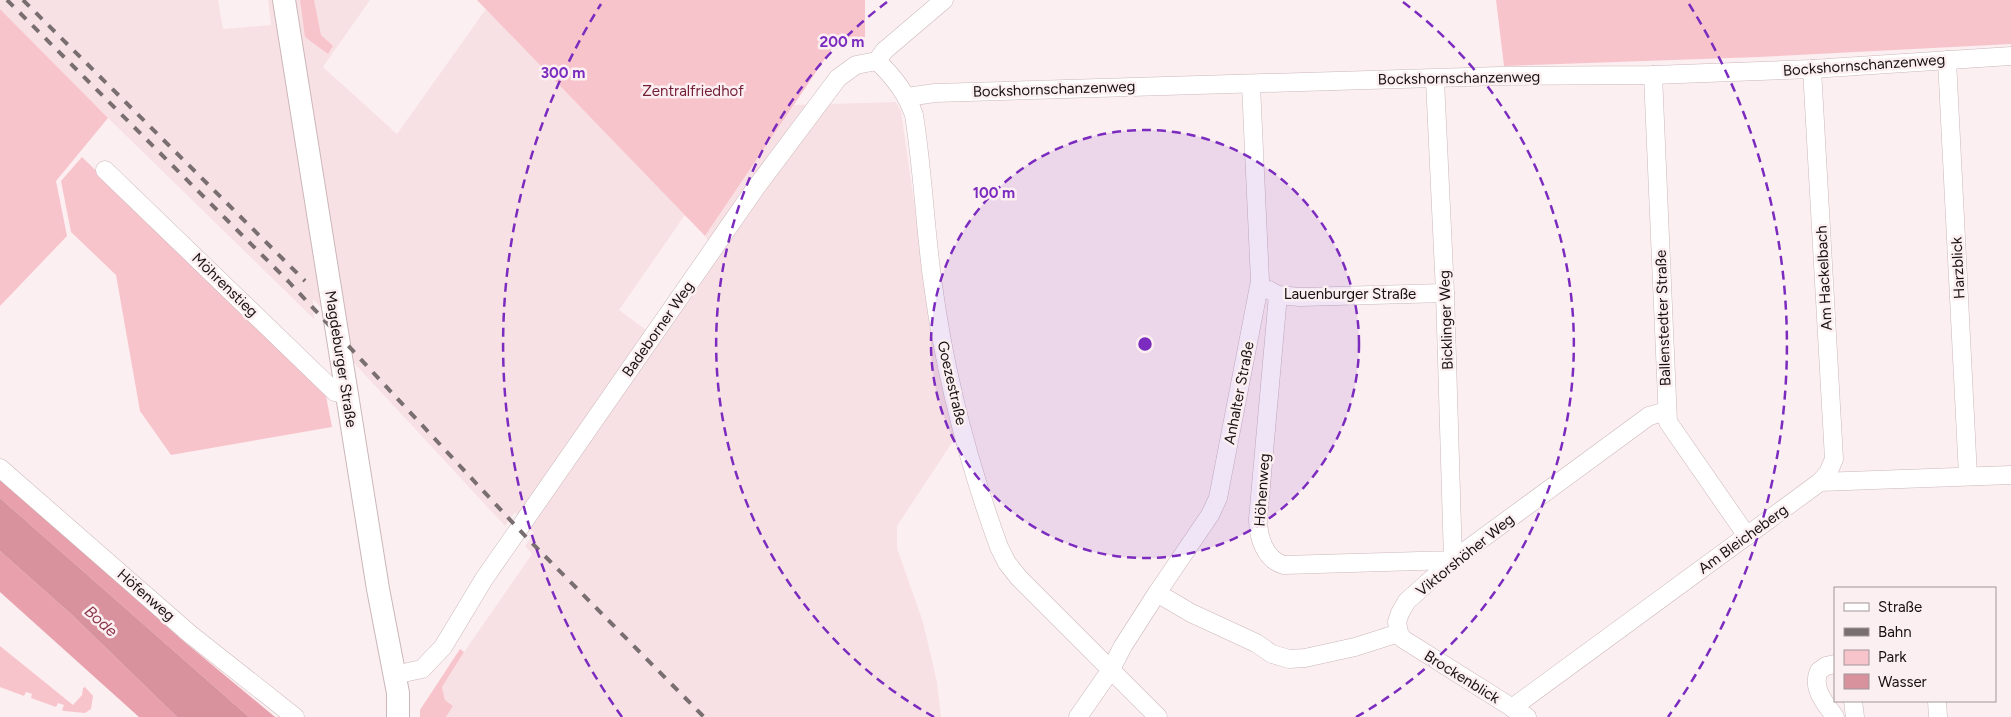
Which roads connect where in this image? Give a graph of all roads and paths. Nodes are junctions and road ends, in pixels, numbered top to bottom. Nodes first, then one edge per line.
1 (284, 0) edge
2 (944, 0) edge
3 (2011, 56) edge
4 (1947, 60) junction
5 (877, 61) junction
6 (1812, 69) junction
7 (1653, 75) junction
8 (1435, 80) junction
9 (1251, 85) junction
10 (907, 97) junction
11 (105, 170) dead end
12 (1260, 281) junction
13 (1445, 293) junction
14 (1278, 295) junction
15 (347, 395) junction
16 (1666, 411) junction
17 (0, 468) edge
18 (2011, 475) edge
19 (1968, 476) junction
20 (1820, 482) junction
21 (1747, 536) junction
22 (1453, 560) junction
23 (1157, 593) junction
24 (1399, 633) junction
25 (1834, 664) edge
26 (1110, 670) junction
27 (394, 675) junction
28 (1853, 702) edge
29 (1937, 702) edge
30 (1520, 713) edge
31 (295, 717) edge
32 (398, 717) edge
33 (1078, 717) edge
34 (1158, 717) edge
35 (1834, 717) edge
36 (1855, 717) edge
37 (1938, 717) edge

1 - 15 main road, Magdeburger Straße
2 - 5 street
3 - 4 street, Bockshornschanzenweg
4 - 6 street, Bockshornschanzenweg
4 - 19 street, Harzblick
5 - 10 street, Goezestraße
5 - 27 street, Badeborner Weg
6 - 7 street, Bockshornschanzenweg
6 - 20 street, Am Hackelbach
7 - 8 street, Bockshornschanzenweg
7 - 16 street, Ballenstedter Straße
8 - 9 street, Bockshornschanzenweg
8 - 13 street, Bicklinger Weg
9 - 10 street, Bockshornschanzenweg
9 - 12 street, Anhalter Straße
10 - 26 street, Goezestraße
11 - 15 street, Möhrenstieg
12 - 14 street, Lauenburger Straße
12 - 23 street, Anhalter Straße
13 - 14 street, Lauenburger Straße
13 - 22 street, Bicklinger Weg
14 - 22 street, Höhenweg
15 - 27 main road, Magdeburger Straße
16 - 21 street, Ballenstedter Straße
16 - 22 street, Viktorshöher Weg
17 - 31 street, Höfenweg
18 - 19 street
19 - 20 street
20 - 21 street, Am Bleicheberg
21 - 30 street, Am Bleicheberg
22 - 24 street, Viktorshöher Weg
23 - 24 street
23 - 26 street, Anhalter Straße
24 - 30 street, Brockenblick
25 - 35 street
26 - 33 street, Anhalter Straße
26 - 34 street, Goezestraße
27 - 32 main road, Magdeburger Straße
28 - 36 street
29 - 37 street

